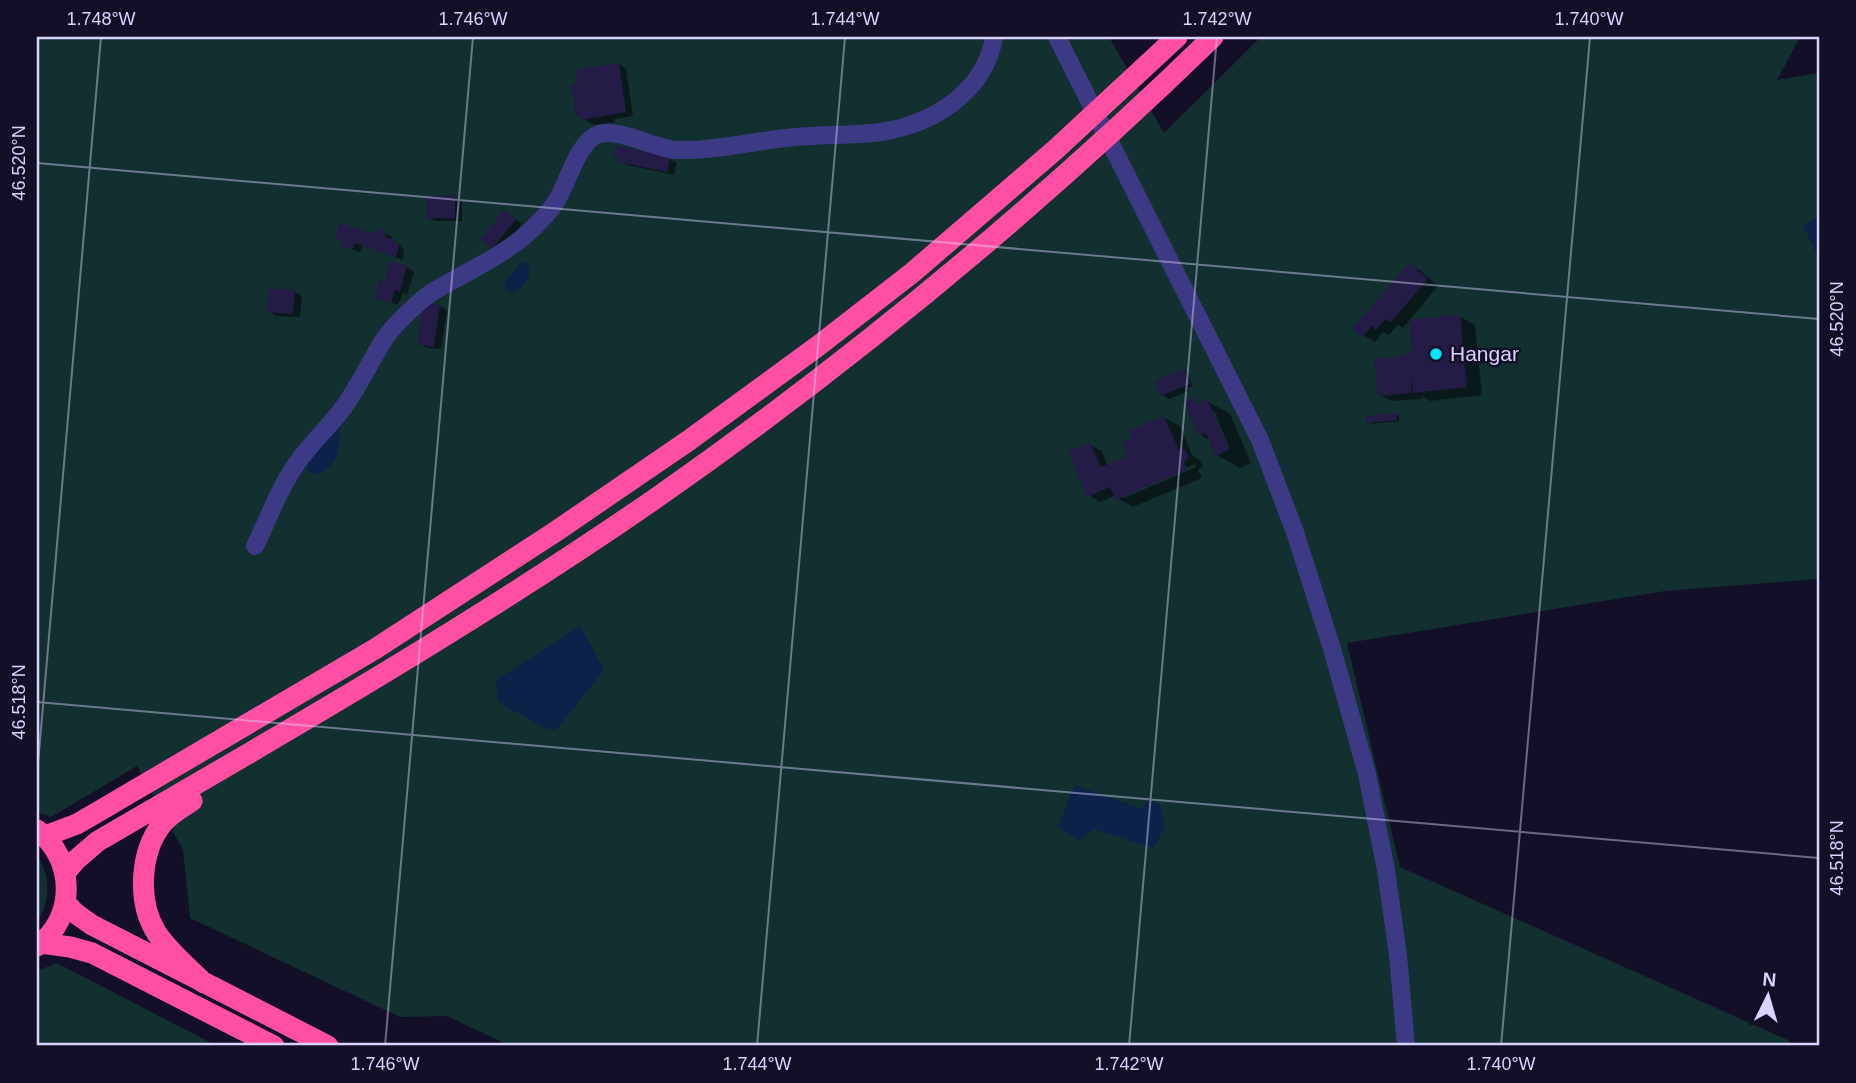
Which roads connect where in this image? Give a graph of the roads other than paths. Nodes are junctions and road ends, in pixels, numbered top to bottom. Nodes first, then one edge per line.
1 (994, 37) edge
2 (1058, 37) edge
3 (1177, 37) edge
4 (1213, 37) edge
5 (255, 547) dead end
6 (275, 737) junction
7 (41, 833) edge
8 (65, 873) junction
9 (65, 902) junction
10 (39, 945) edge
11 (204, 983) junction
12 (274, 1046) edge
13 (328, 1046) edge
14 (1406, 1046) edge

1 - 5 street
2 - 14 street
3 - 7 highway
4 - 6 highway
6 - 8 highway
6 - 11 highway
7 - 8 highway
8 - 9 highway
9 - 10 highway
9 - 11 highway
10 - 12 highway
11 - 13 highway

